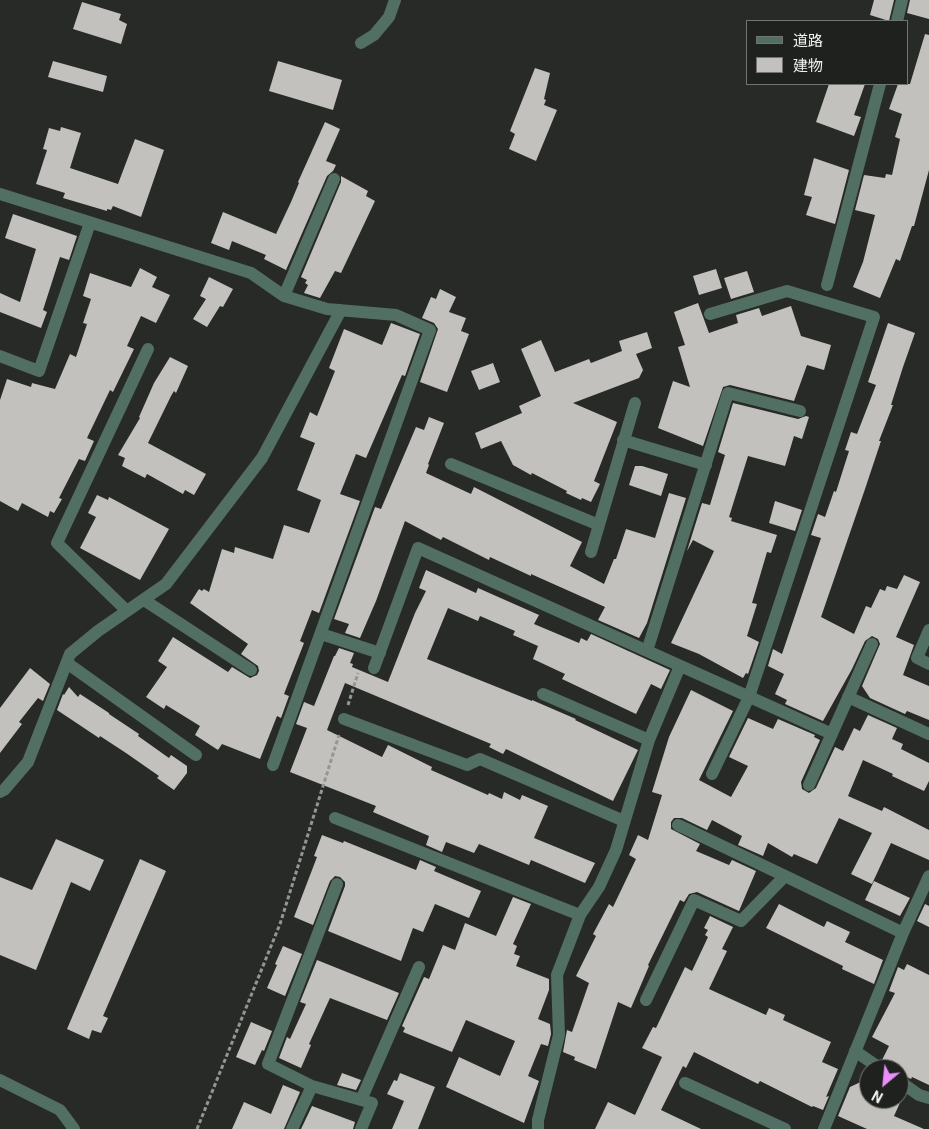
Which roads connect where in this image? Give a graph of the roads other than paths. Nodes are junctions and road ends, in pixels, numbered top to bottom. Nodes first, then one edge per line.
1 (395, 0) edge
2 (902, 0) edge
3 (897, 20) edge
4 (361, 43) dead end
5 (880, 85) edge
6 (334, 179) dead end
7 (0, 194) edge
8 (90, 222) junction
9 (827, 285) dead end
10 (284, 296) junction
11 (341, 310) junction
12 (710, 314) dead end
13 (148, 349) dead end
14 (0, 356) edge
15 (635, 402) dead end
16 (800, 411) dead end
17 (623, 440) junction
18 (451, 464) dead end
19 (706, 465) junction
20 (599, 525) junction
21 (591, 552) dead end
22 (144, 600) junction
23 (127, 611) junction
24 (929, 630) edge
25 (321, 634) junction
26 (872, 644) dead end
27 (647, 651) junction
28 (380, 653) junction
29 (67, 663) junction
30 (929, 664) edge
31 (680, 666) junction
32 (374, 668) dead end
33 (251, 670) dead end
34 (543, 694) dead end
35 (749, 697) junction
36 (848, 697) junction
37 (344, 719) road end
38 (832, 734) junction
39 (929, 734) edge
40 (649, 740) junction
41 (196, 755) dead end
42 (273, 766) dead end
43 (712, 774) dead end
44 (809, 785) dead end
45 (0, 792) edge
46 (335, 818) dead end
47 (624, 821) junction
48 (678, 826) dead end
49 (785, 876) junction
50 (929, 876) edge
51 (337, 884) dead end
52 (580, 916) junction
53 (903, 932) junction
54 (419, 967) dead end
55 (646, 1000) dead end
56 (855, 1051) junction
57 (867, 1059) edge
58 (0, 1080) edge
59 (685, 1083) dead end
60 (312, 1086) junction
61 (909, 1088) edge
62 (929, 1098) edge
63 (361, 1100) junction
64 (74, 1129) edge
65 (292, 1129) edge
66 (361, 1129) edge
67 (538, 1129) edge
68 (785, 1129) edge
69 (824, 1129) edge

1 - 4 street
2 - 3 street
5 - 9 street
6 - 10 street
7 - 8 street
8 - 10 street
8 - 14 street
10 - 11 street
11 - 22 street
11 - 25 street
12 - 35 street
13 - 23 street
15 - 17 street
16 - 19 street
17 - 19 street
17 - 20 street
18 - 20 street
19 - 27 street
20 - 21 street
22 - 23 street
22 - 33 street
23 - 29 street
24 - 30 street
25 - 28 street
25 - 42 street
26 - 36 street
27 - 28 street
27 - 31 street
28 - 32 street
29 - 41 street
29 - 45 street
31 - 35 street
31 - 40 street
34 - 40 street
35 - 38 street
35 - 43 street
36 - 38 street
36 - 39 street
37 - 47 street
38 - 44 street
40 - 47 street
46 - 52 street
47 - 52 street
48 - 49 street
49 - 53 street
49 - 55 street
50 - 53 street
51 - 60 street
52 - 67 street
53 - 56 street
54 - 63 street
56 - 57 street
56 - 69 street
58 - 64 street
59 - 68 street
60 - 63 street
60 - 65 street
61 - 62 street
63 - 66 street

